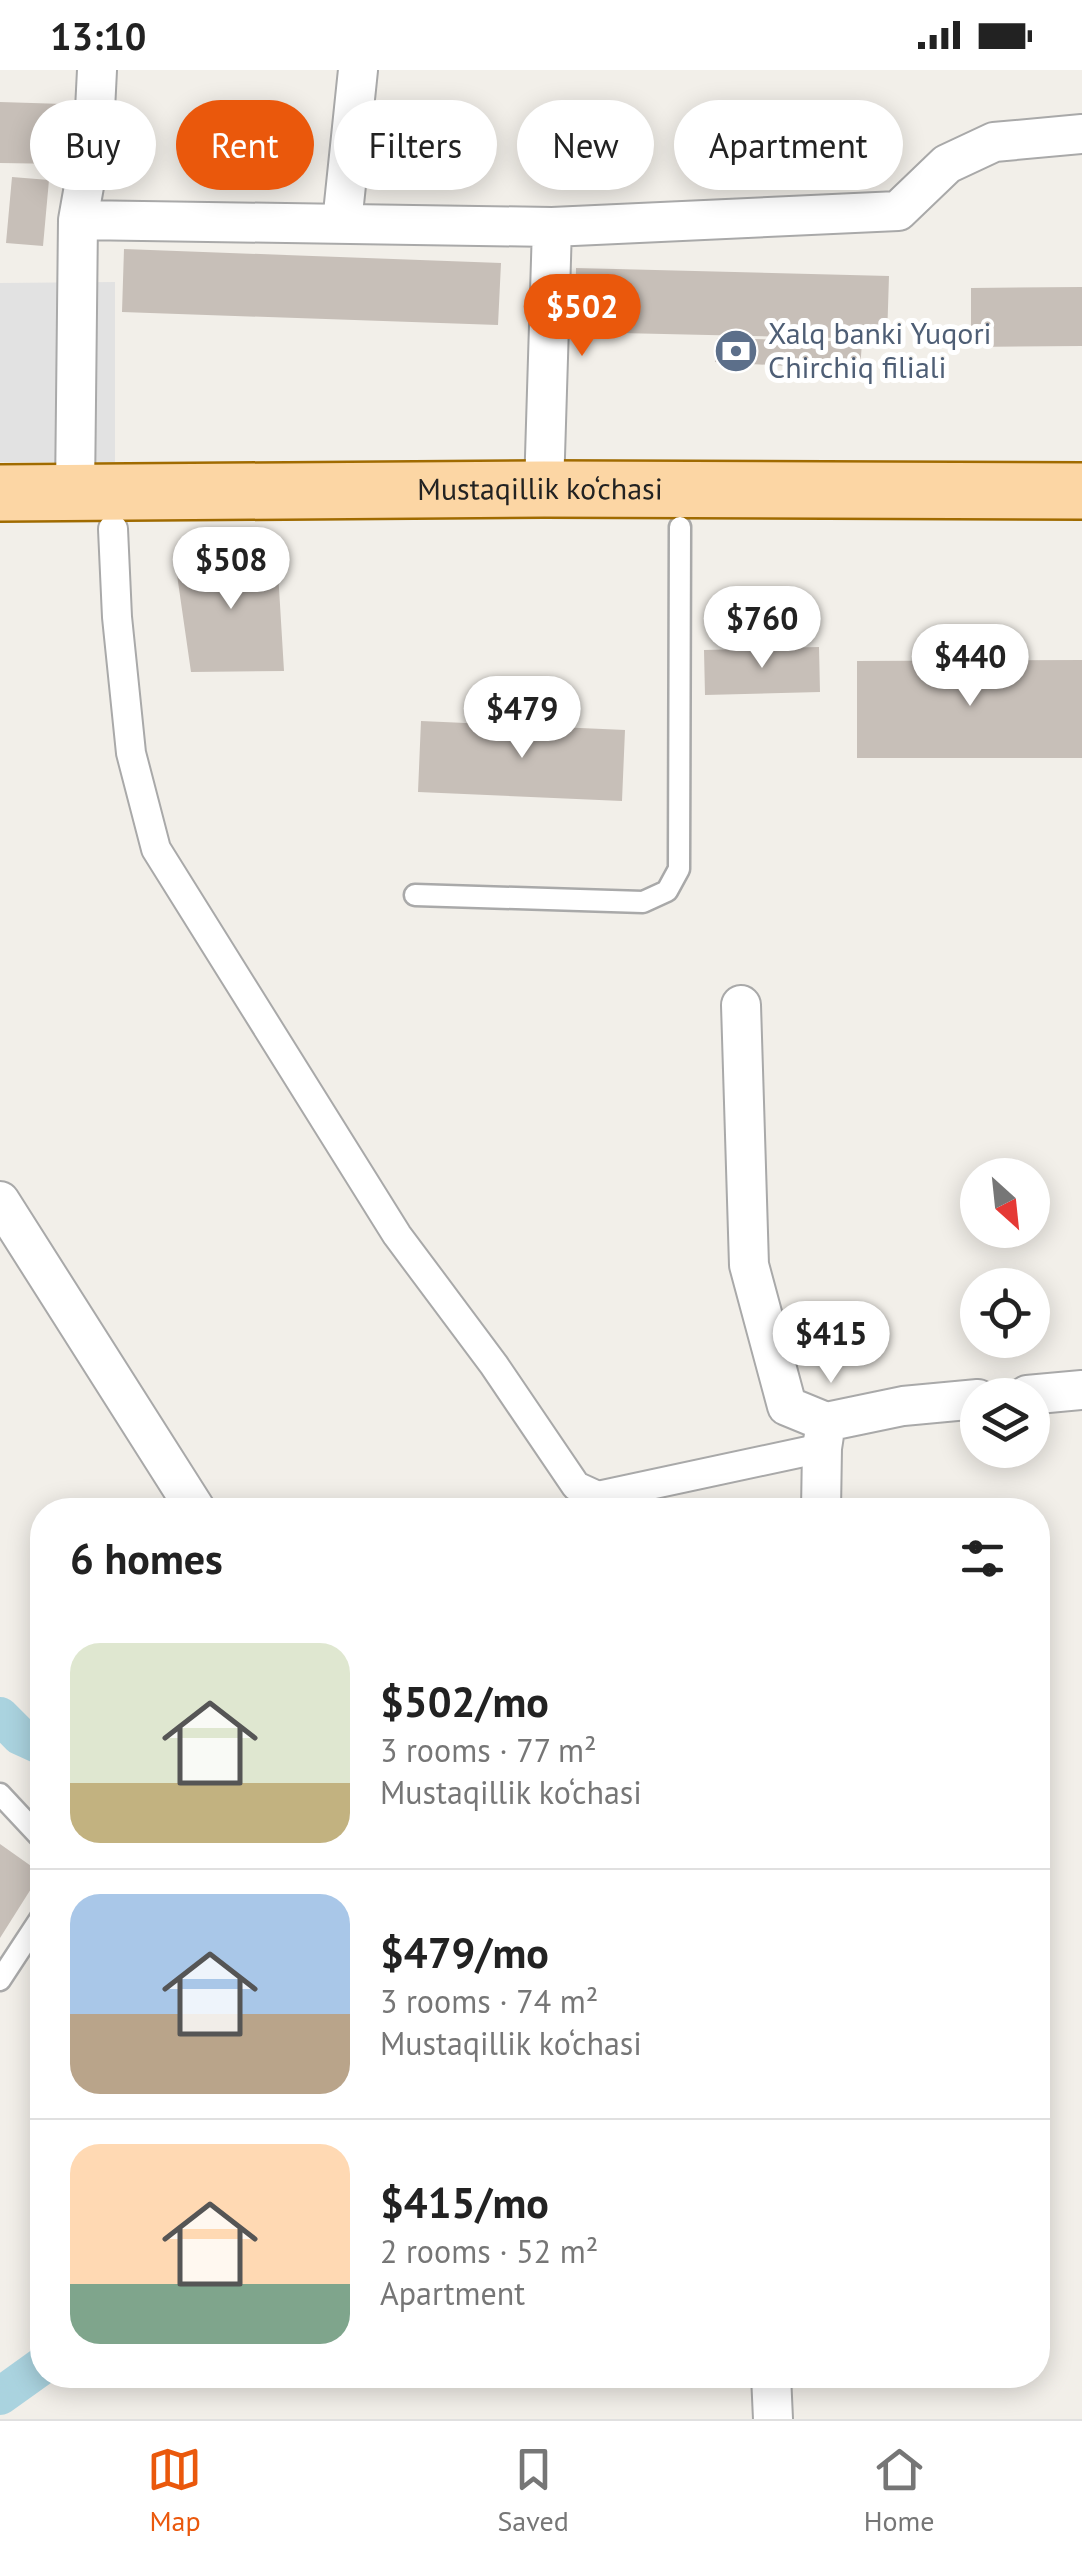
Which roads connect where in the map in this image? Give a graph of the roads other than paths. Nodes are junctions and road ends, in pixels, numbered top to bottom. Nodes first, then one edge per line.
1 (96, 70) edge
2 (358, 70) edge
3 (1082, 134) edge
4 (78, 220) junction
5 (342, 223) junction
6 (552, 227) junction
7 (544, 489) junction
8 (1082, 492) edge
9 (0, 493) edge
10 (94, 511) junction
11 (680, 527) junction
12 (1082, 527) edge
13 (0, 531) edge
14 (415, 895) dead end
15 (741, 1005) dead end
16 (0, 1201) edge
17 (1082, 1390) edge
18 (1050, 1393) edge
19 (960, 1401) edge
20 (824, 1435) junction
21 (188, 1498) edge
22 (821, 1498) edge
23 (0, 1794) edge
24 (30, 1826) edge
25 (30, 1934) edge
26 (0, 1980) edge
27 (772, 2388) edge
28 (773, 2419) edge

1 - 4 street
2 - 5 street
3 - 6 street
4 - 5 street
4 - 10 street
5 - 6 street
6 - 7 street
7 - 8 main road, Mustaqillik ko‘chasi
7 - 10 main road, Mustaqillik ko‘chasi
9 - 10 main road, Mustaqillik ko‘chasi
10 - 11 main road, Mustaqillik ko‘chasi
10 - 13 main road, Mustaqillik ko‘chasi
10 - 20 street
11 - 12 main road, Mustaqillik ko‘chasi
11 - 14 lane
15 - 20 street
16 - 21 street
17 - 18 street
19 - 20 street
20 - 22 street
23 - 24 lane
25 - 26 lane
27 - 28 street

